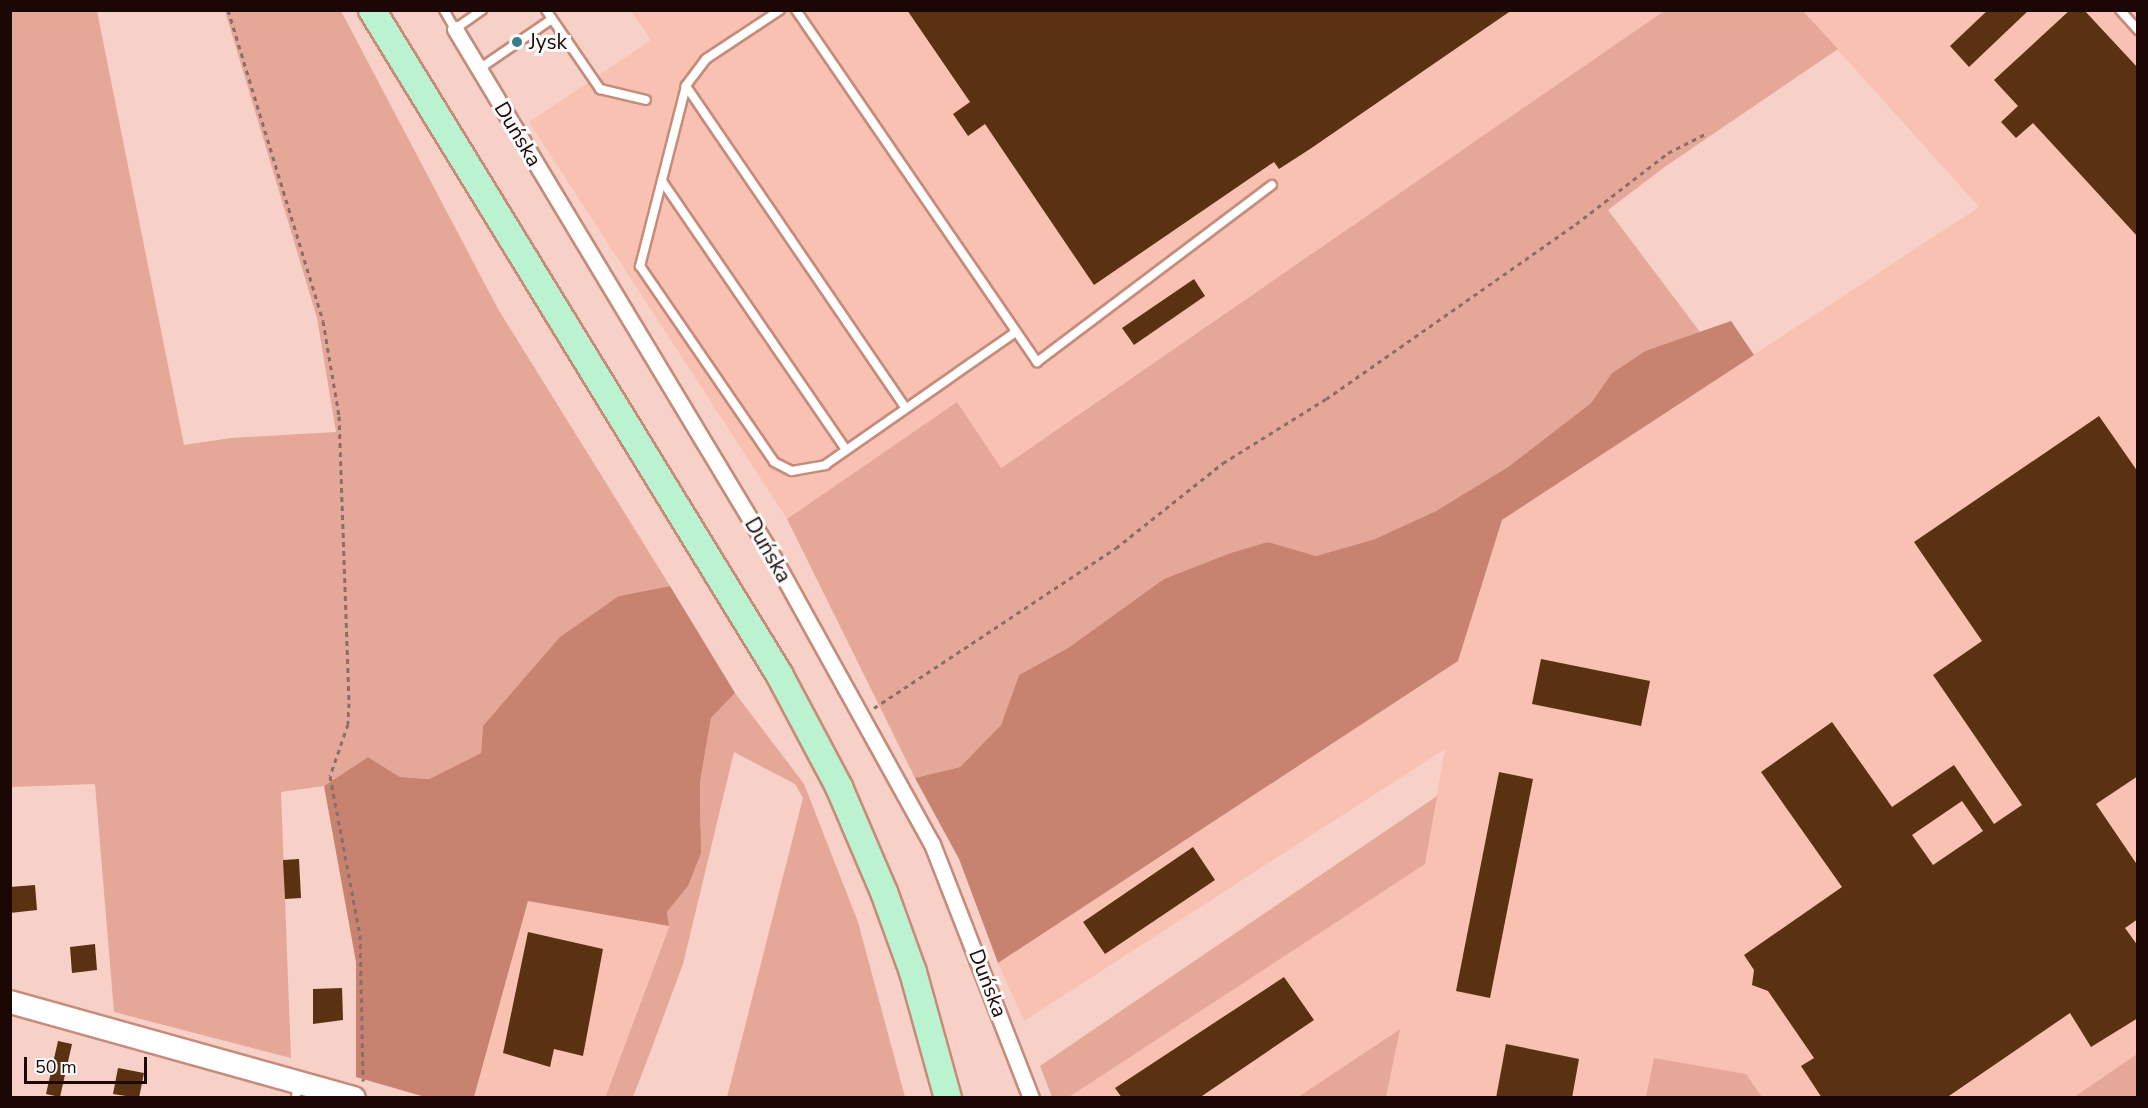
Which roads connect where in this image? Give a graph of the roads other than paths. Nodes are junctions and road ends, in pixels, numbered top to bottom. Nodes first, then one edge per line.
1 (372, 10) edge
2 (444, 10) edge
3 (482, 10) edge
4 (546, 10) edge
5 (780, 10) edge
6 (796, 10) edge
7 (2120, 10) edge
8 (552, 19) junction
9 (454, 29) junction
10 (2138, 30) edge
11 (478, 69) junction
12 (686, 86) junction
13 (646, 100) dead end
14 (662, 181) junction
15 (1272, 185) dead end
16 (1016, 332) junction
17 (906, 408) junction
18 (846, 450) junction
19 (10, 1002) edge
20 (297, 1090) edge
21 (359, 1093) edge
22 (948, 1098) edge
23 (1031, 1098) edge

1 - 22 main road
2 - 9 lane
3 - 9 lane
4 - 8 lane
5 - 12 lane
6 - 16 lane
7 - 10 lane
8 - 11 lane
8 - 13 lane
9 - 11 street, Duńska
11 - 23 street, Duńska
12 - 14 lane
12 - 17 lane
14 - 18 lane
14 - 18 lane
15 - 16 lane
16 - 17 lane
17 - 18 lane
19 - 20 street
20 - 21 street

